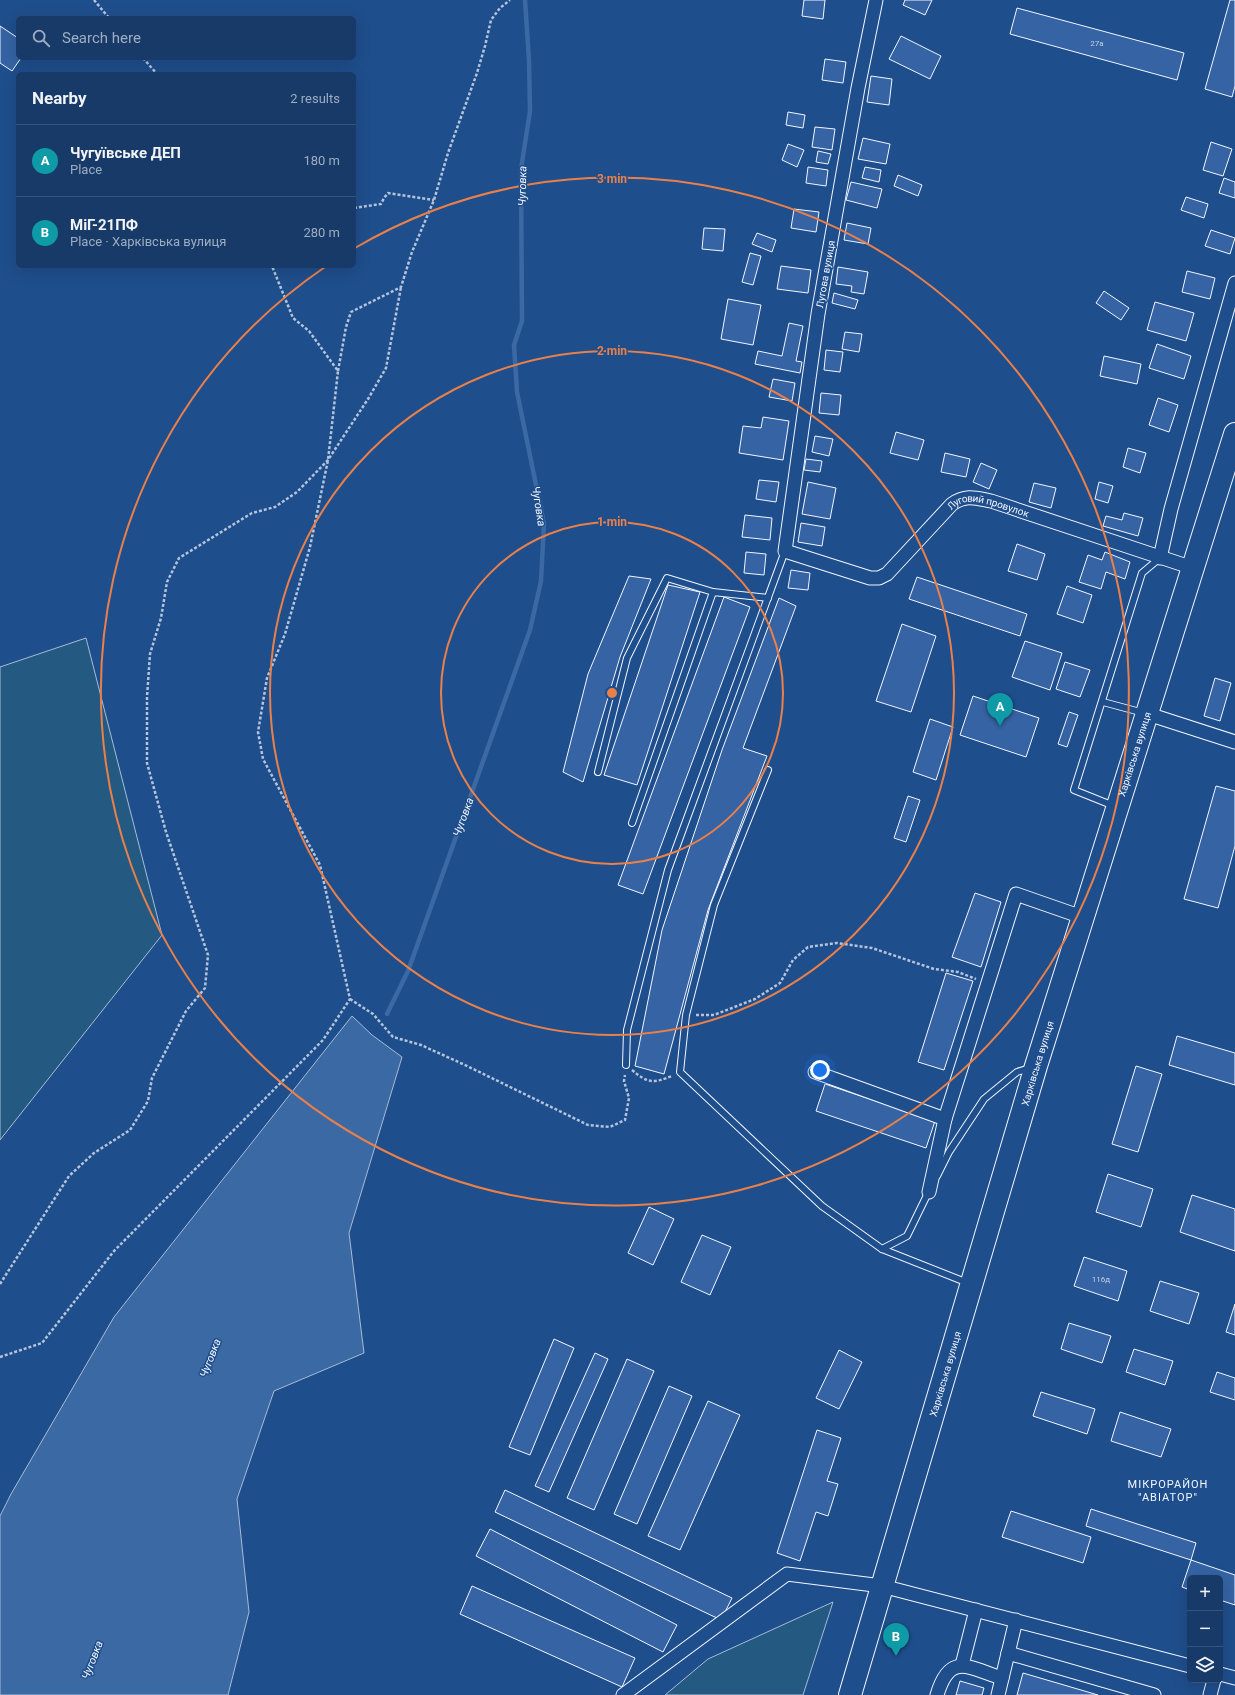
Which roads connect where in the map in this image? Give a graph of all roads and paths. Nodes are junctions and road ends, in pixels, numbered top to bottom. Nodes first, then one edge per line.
1 (94, 0) edge
2 (510, 0) edge
3 (876, 0) edge
4 (107, 16) edge
5 (145, 60) edge
6 (155, 72) edge
7 (434, 200) junction
8 (356, 208) edge
9 (273, 268) edge
10 (1235, 283) edge
11 (401, 287) junction
12 (338, 372) junction
13 (1235, 434) edge
14 (328, 460) junction
15 (785, 551) junction
16 (1160, 558) junction
17 (1193, 568) junction
18 (713, 592) junction
19 (768, 598) junction
20 (1103, 702) junction
21 (1148, 714) junction
22 (1235, 742) edge
23 (768, 770) dead end
24 (598, 772) dead end
25 (1118, 807) junction
26 (632, 823) dead end
27 (1082, 917) junction
28 (987, 984) junction
29 (350, 999) junction
30 (686, 1015) junction
31 (626, 1064) junction
32 (1036, 1066) junction
33 (680, 1072) junction
34 (815, 1072) dead end
35 (945, 1119) junction
36 (929, 1192) junction
37 (882, 1249) junction
38 (0, 1284) edge
39 (971, 1284) junction
40 (0, 1356) edge
41 (882, 1586) junction
42 (976, 1610) junction
43 (1016, 1620) junction
44 (1008, 1653) junction
45 (962, 1665) junction
46 (1187, 1665) edge
47 (1223, 1675) edge
48 (1002, 1678) junction
49 (1235, 1678) edge
50 (1213, 1683) edge
51 (623, 1695) edge
52 (850, 1695) edge
53 (937, 1695) edge
54 (998, 1695) edge
55 (1154, 1695) edge
56 (1210, 1695) edge

1 - 4 path
2 - 7 path
3 - 15 street, Лугова вулиця
5 - 6 path
7 - 8 path
7 - 11 path
9 - 12 path
10 - 16 street
11 - 12 path
11 - 14 path
12 - 14 path
13 - 17 highway, Харківська вулиця
14 - 29 path
14 - 38 path
15 - 16 street, Луговий провулок
15 - 19 lane
16 - 17 street, Луговий провулок
16 - 20 lane
17 - 21 highway, Харківська вулиця
18 - 19 lane
18 - 24 lane
18 - 26 lane
19 - 31 lane
20 - 21 lane
20 - 25 lane
21 - 22 street
21 - 25 highway, Харківська вулиця
23 - 30 lane
25 - 27 highway, Харківська вулиця
27 - 28 street
27 - 32 highway, Харківська вулиця
28 - 30 path
28 - 35 street
29 - 31 path
29 - 40 path
30 - 33 lane
31 - 33 path
32 - 36 lane
32 - 39 highway, Харківська вулиця
33 - 37 lane
34 - 35 street
35 - 36 street
36 - 37 lane
37 - 39 lane
39 - 41 highway, Харківська вулиця
41 - 42 street
41 - 51 street
41 - 52 highway, Харківська вулиця
42 - 43 street
42 - 45 street
43 - 44 street
43 - 46 street
44 - 48 street
44 - 55 street
45 - 48 street
45 - 53 street
47 - 49 street
48 - 54 street
50 - 56 street

